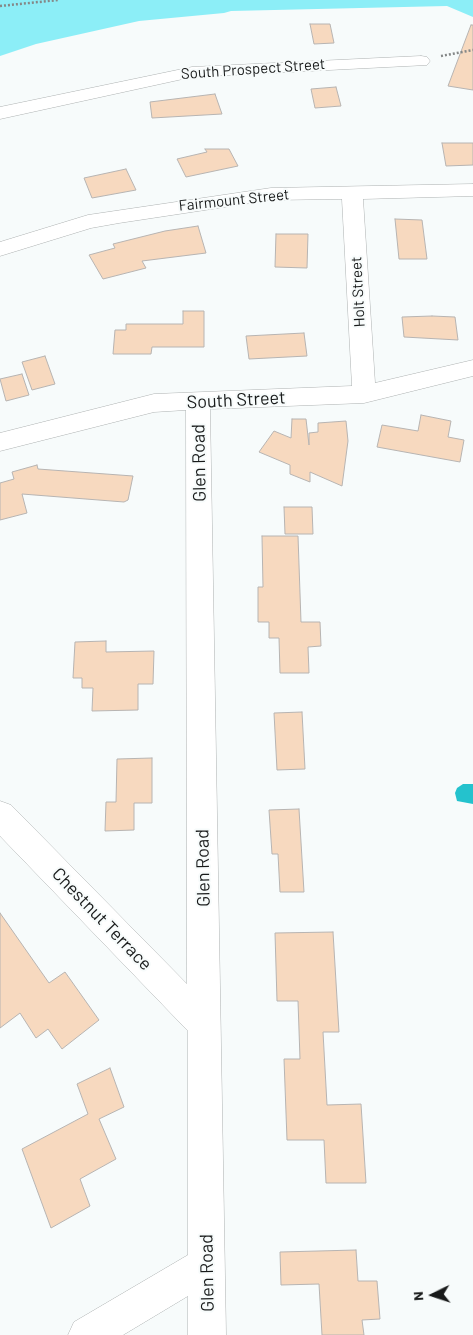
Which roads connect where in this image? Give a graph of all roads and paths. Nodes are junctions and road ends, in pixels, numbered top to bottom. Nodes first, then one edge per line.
1 (58, 0) edge
2 (0, 6) edge
3 (473, 50) edge
4 (421, 61) joint
5 (0, 114) edge
6 (473, 190) edge
7 (352, 191) junction
8 (0, 249) edge
9 (473, 368) edge
10 (364, 394) junction
11 (198, 401) junction
12 (0, 442) edge
13 (0, 815) edge
14 (204, 1024) junction
15 (206, 1265) junction
16 (87, 1335) edge
17 (208, 1335) edge

1 - 2 path
3 - 4 path
4 - 5 street, South Prospect Street
6 - 7 street, Fairmount Street
7 - 8 street, Fairmount Street
7 - 10 street, Holt Street
9 - 10 street, South Street
10 - 11 street, South Street
11 - 12 street, South Street
11 - 14 street, Glen Road
13 - 14 street, Chestnut Terrace
14 - 15 street, Glen Road
15 - 16 street
15 - 17 street, Glen Road

